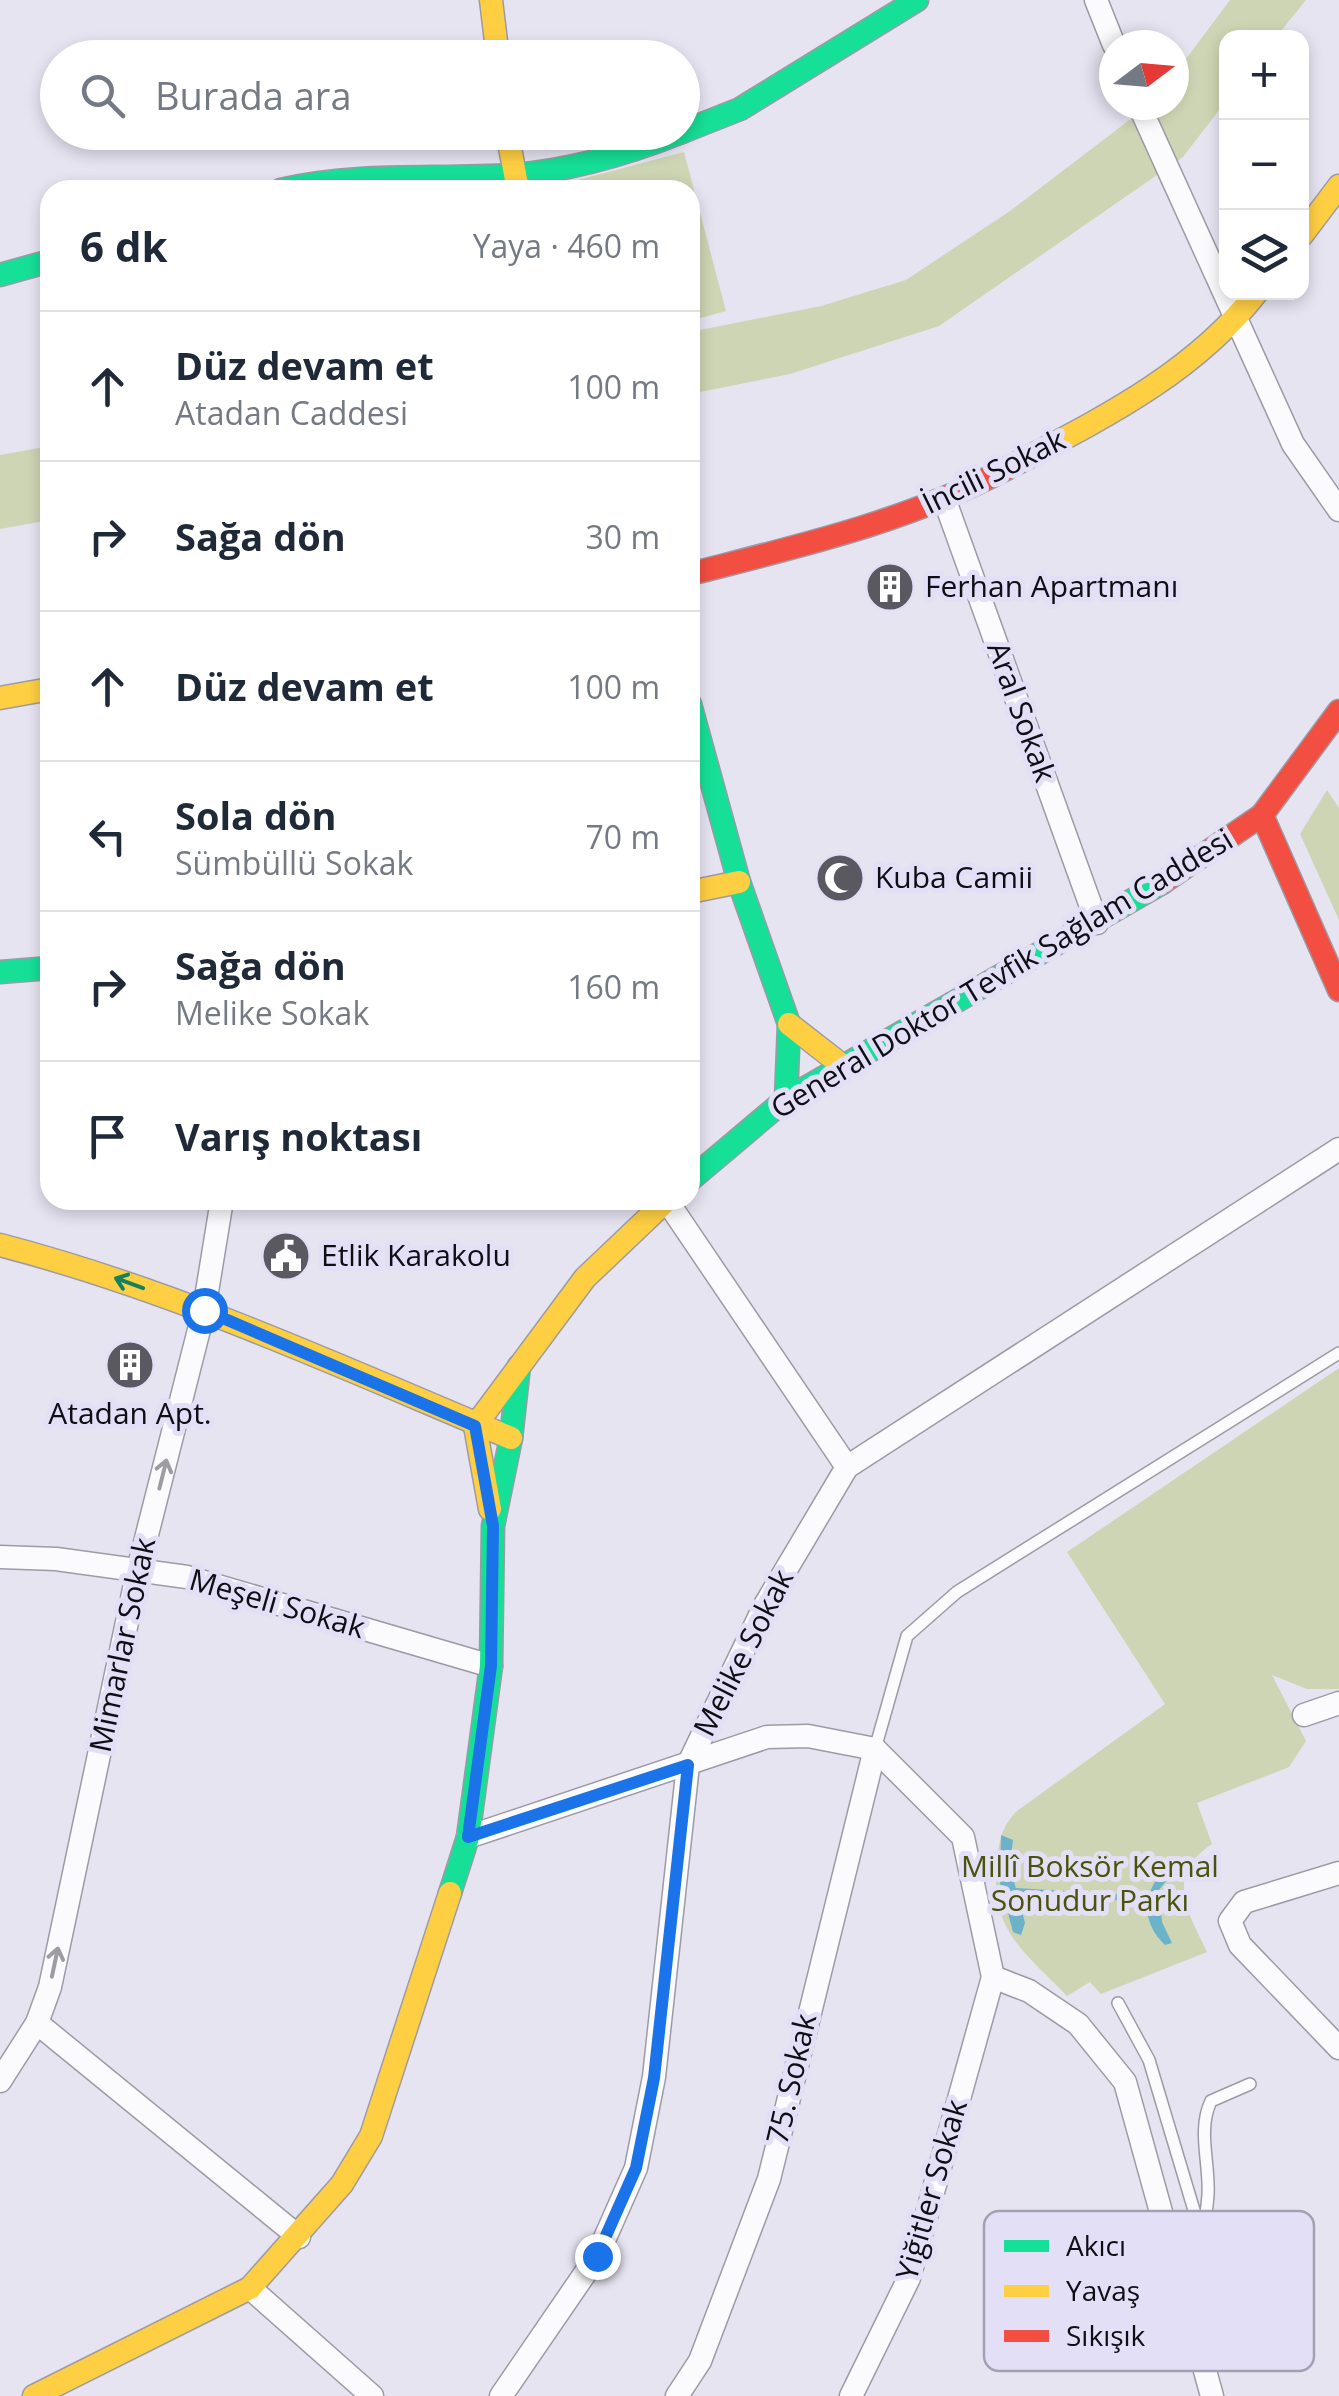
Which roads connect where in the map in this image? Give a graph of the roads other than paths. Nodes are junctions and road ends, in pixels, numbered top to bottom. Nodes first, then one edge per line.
1 (490, 0) edge
2 (916, 0) edge
3 (1096, 0) edge
4 (1108, 30) edge
5 (496, 40) edge
6 (1146, 120) edge
7 (700, 125) edge
8 (511, 150) edge
9 (638, 150) edge
10 (377, 180) edge
11 (456, 180) edge
12 (515, 180) edge
13 (524, 180) edge
14 (1339, 186) edge
15 (1309, 226) edge
16 (40, 265) edge
17 (0, 275) edge
18 (1251, 300) edge
19 (1236, 319) junction
20 (944, 501) junction
21 (1339, 510) edge
22 (700, 571) edge
23 (40, 691) edge
24 (0, 698) edge
25 (1339, 711) edge
26 (700, 740) edge
27 (1262, 815) junction
28 (739, 882) junction
29 (700, 890) edge
30 (1097, 923) junction
31 (40, 969) edge
32 (0, 972) edge
33 (1339, 990) edge
34 (789, 1024) junction
35 (843, 1066) junction
36 (786, 1100) junction
37 (1339, 1149) edge
38 (700, 1172) edge
39 (220, 1210) edge
40 (656, 1210) edge
41 (674, 1210) edge
42 (0, 1245) edge
43 (204, 1310) junction
44 (1339, 1352) edge
45 (519, 1366) junction
46 (475, 1426) junction
47 (511, 1438) junction
48 (847, 1466) junction
49 (493, 1526) junction
50 (0, 1557) edge
51 (138, 1570) junction
52 (491, 1666) junction
53 (1339, 1703) edge
54 (1304, 1715) dead end
55 (875, 1749) junction
56 (688, 1765) junction
57 (468, 1837) junction
58 (1339, 1874) edge
59 (993, 1977) junction
60 (1118, 2004) dead end
61 (37, 2023) junction
62 (1339, 2048) edge
63 (0, 2080) edge
64 (1250, 2084) dead end
65 (1161, 2211) edge
66 (1194, 2211) edge
67 (1206, 2211) edge
68 (299, 2237) junction
69 (250, 2288) junction
70 (1205, 2371) edge
71 (34, 2396) edge
72 (372, 2396) edge
73 (501, 2396) edge
74 (677, 2396) edge
75 (851, 2396) edge
76 (1212, 2396) edge

1 - 5 street
2 - 7 street
3 - 4 street
6 - 19 street
8 - 12 street
9 - 13 street
10 - 11 street
14 - 15 street
16 - 17 street
18 - 19 street, İncili Sokak
19 - 20 street, İncili Sokak
19 - 21 street
20 - 22 street, İncili Sokak
20 - 30 street, Aral Sokak
23 - 24 street
25 - 27 street, General Doktor Tevfik Sağlam Caddesi
26 - 28 street
27 - 30 street, General Doktor Tevfik Sağlam Caddesi
27 - 33 street
28 - 29 street
28 - 34 street
30 - 35 street, General Doktor Tevfik Sağlam Caddesi
31 - 32 street
34 - 35 street
34 - 36 street
35 - 36 street, General Doktor Tevfik Sağlam Caddesi
36 - 38 street, General Doktor Tevfik Sağlam Caddesi
37 - 48 street, Melike Sokak
39 - 43 street, Mimarlar Sokak
40 - 45 street
41 - 48 street
43 -> 42 street
43 - 46 street
51 -> 43 street, Mimarlar Sokak
44 - 55 lane
45 - 46 street
45 - 47 street
46 - 47 street
46 - 49 street
47 - 49 street
48 - 56 street, Melike Sokak
49 - 52 street
50 - 51 street, Meşeli Sokak
51 - 52 street, Meşeli Sokak
61 -> 51 street, Mimarlar Sokak
52 - 57 street
53 - 54 street
55 - 56 street
55 - 59 street
55 - 74 street, 75. Sokak
56 - 57 street
56 - 73 street, Melike Sokak
57 - 68 street
58 - 62 street
59 - 65 street
59 - 75 street, Yiğitler Sokak
60 - 66 lane
61 - 63 street, Mimarlar Sokak
61 - 68 street
64 - 67 lane
68 - 69 street
69 - 71 street
69 - 72 street
70 - 76 street

